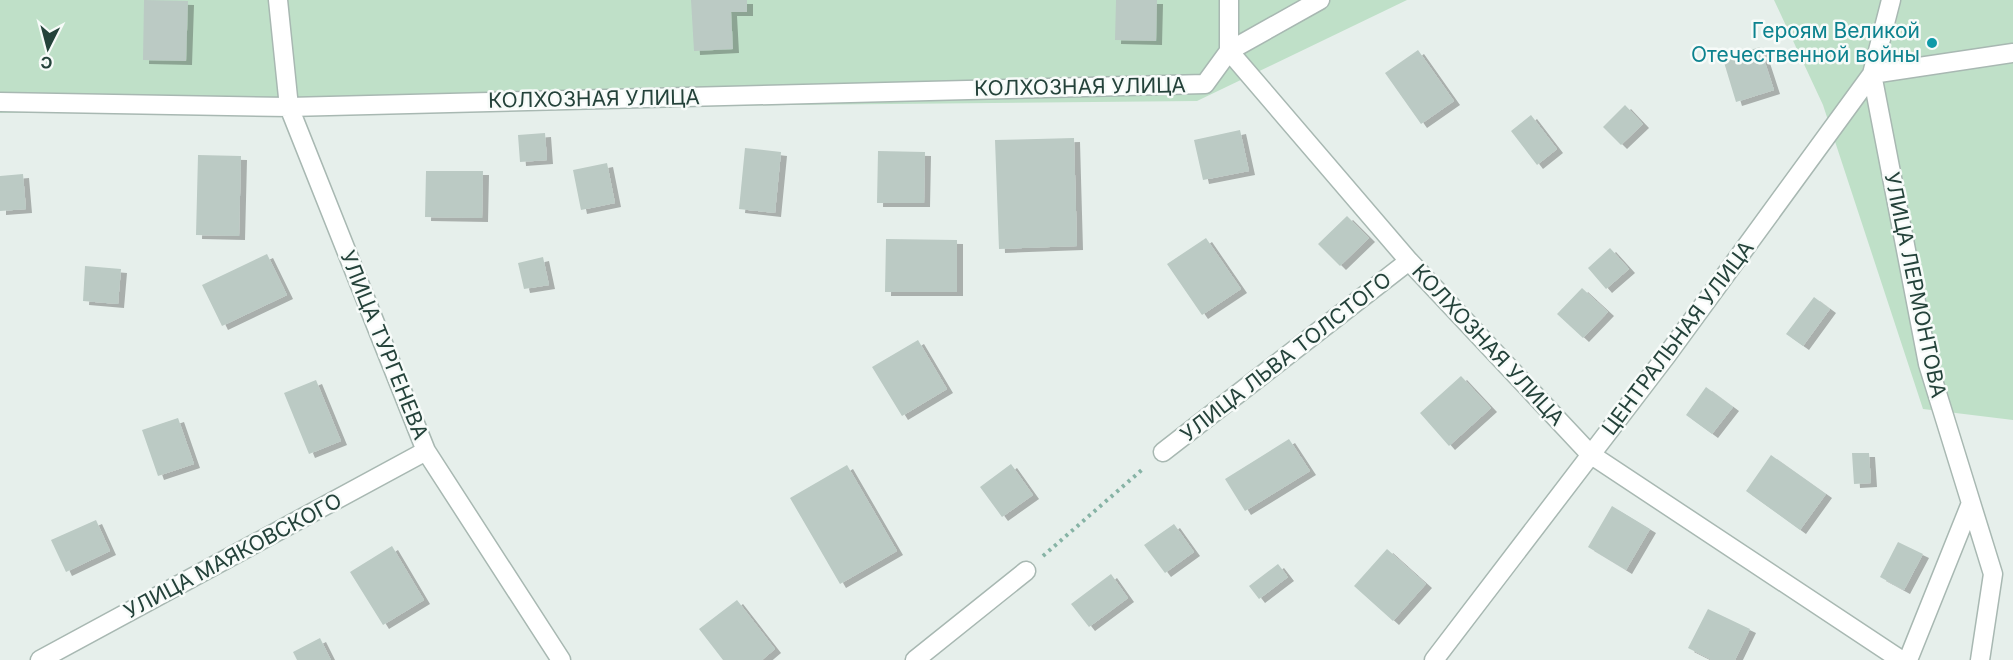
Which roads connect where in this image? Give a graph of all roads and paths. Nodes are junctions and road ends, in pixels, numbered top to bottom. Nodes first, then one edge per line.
1 (278, 0) edge
2 (1229, 0) edge
3 (1320, 0) edge
4 (1891, 0) edge
5 (1229, 51) junction
6 (2013, 53) edge
7 (1872, 74) junction
8 (0, 102) edge
9 (289, 107) junction
10 (1409, 261) junction
11 (426, 451) junction
12 (1163, 452) joint
13 (1590, 454) junction
14 (1971, 502) junction
15 (1026, 571) joint
16 (40, 660) edge
17 (561, 660) edge
18 (915, 660) edge
19 (1434, 660) edge
20 (1901, 660) edge
21 (1908, 660) edge
22 (1980, 660) edge

1 - 9 street, УЛИЦА ТУРГЕНЕВА
2 - 5 street
3 - 5 street
4 - 7 street, ЦЕНТРАЛЬНАЯ УЛИЦА
5 - 9 street, КОЛХОЗНАЯ УЛИЦА
5 - 10 street, КОЛХОЗНАЯ УЛИЦА
6 - 7 street
7 - 13 street, ЦЕНТРАЛЬНАЯ УЛИЦА
7 - 14 street, УЛИЦА ЛЕРМОНТОВА
8 - 9 street, КОЛХОЗНАЯ УЛИЦА
9 - 11 street, УЛИЦА ТУРГЕНЕВА
10 - 12 street, УЛИЦА ЛЬВА ТОЛСТОГО
10 - 13 street, КОЛХОЗНАЯ УЛИЦА
11 - 16 street, УЛИЦА МАЯКОВСКОГО
11 - 17 street, УЛИЦА ТУРГЕНЕВА
12 - 15 path
13 - 19 street, ЦЕНТРАЛЬНАЯ УЛИЦА
13 - 20 street, КОЛХОЗНАЯ УЛИЦА
14 - 21 street
14 - 22 street, УЛИЦА ЛЕРМОНТОВА
15 - 18 street

